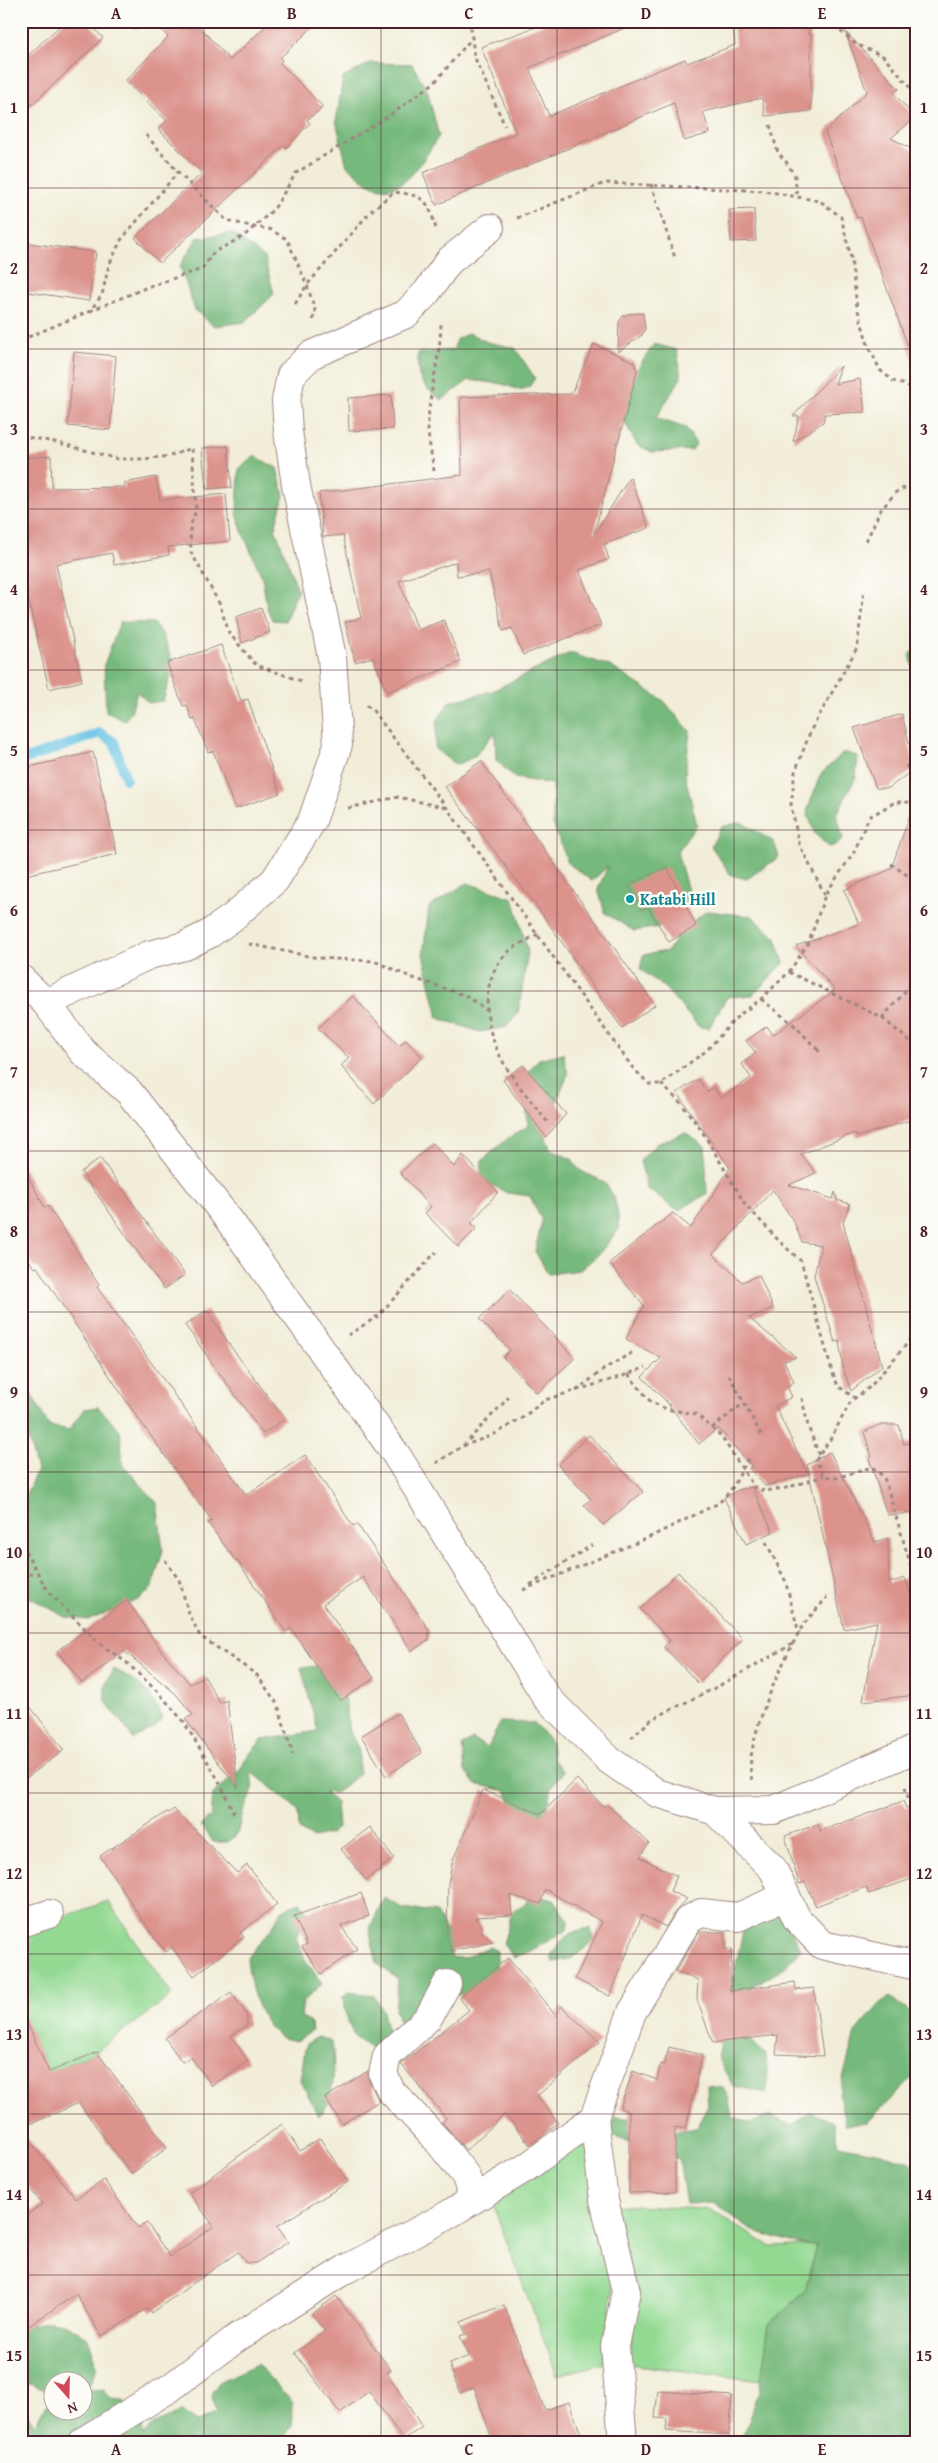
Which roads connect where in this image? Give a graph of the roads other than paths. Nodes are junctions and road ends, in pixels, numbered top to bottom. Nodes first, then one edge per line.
1 (490, 228) road end
2 (21, 979) edge
3 (46, 1003) junction
4 (917, 1748) edge
5 (715, 1811) junction
6 (786, 1896) junction
7 (49, 1914) dead end
8 (21, 1923) edge
9 (917, 1966) edge
10 (447, 1984) dead end
11 (594, 2118) junction
12 (474, 2199) junction
13 (82, 2442) edge
14 (624, 2442) edge

1 - 3 street
2 - 3 street
3 - 5 street
4 - 5 street
5 - 6 street
6 - 9 street
6 - 11 street
7 - 8 street
10 - 12 street
11 - 12 street
11 - 14 street
12 - 13 street

